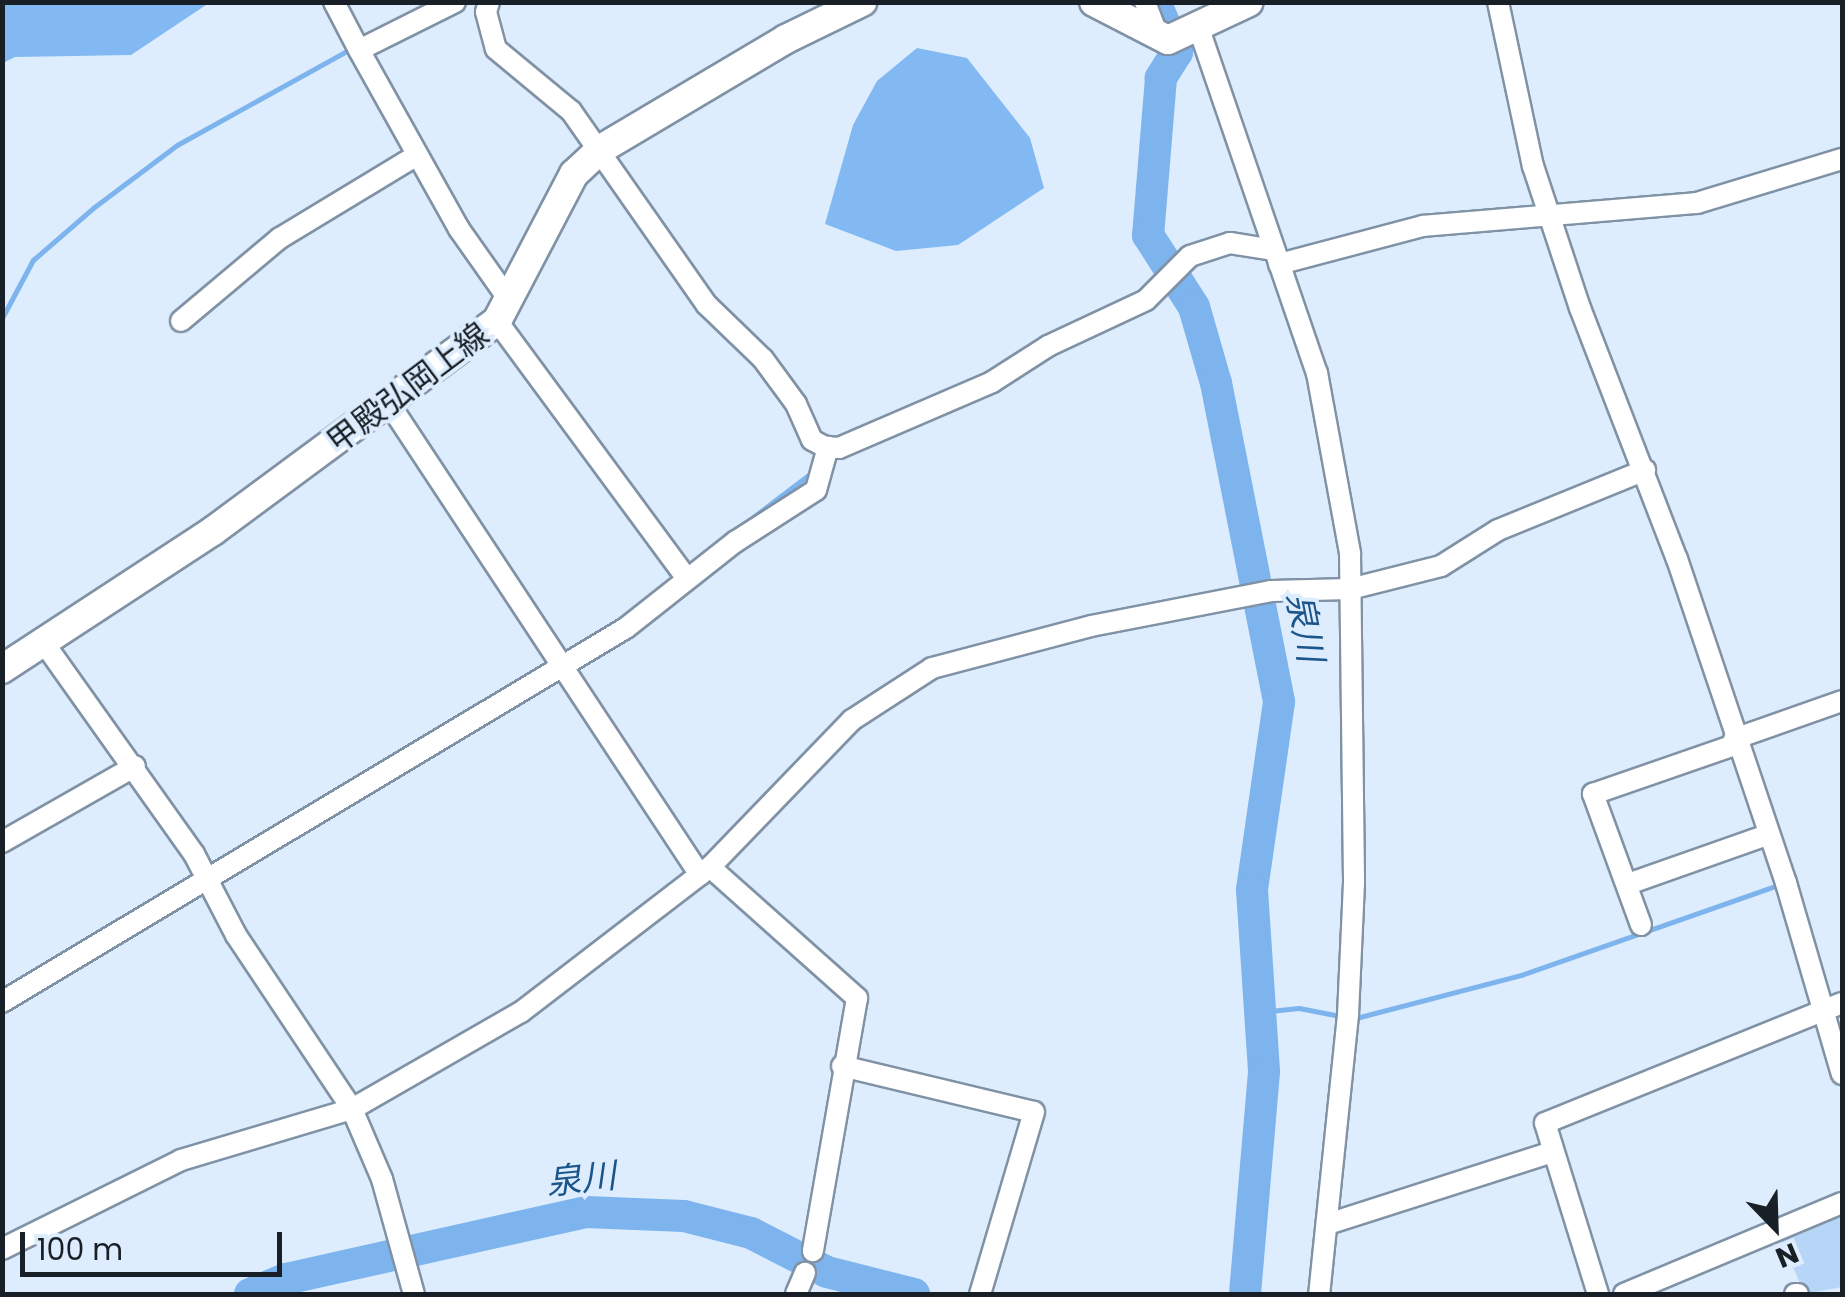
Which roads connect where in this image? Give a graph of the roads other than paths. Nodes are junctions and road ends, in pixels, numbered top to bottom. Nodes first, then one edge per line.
1 (334, 2) edge
2 (455, 2) edge
3 (490, 2) edge
4 (862, 2) edge
5 (1094, 2) edge
6 (1145, 2) edge
7 (1249, 2) edge
8 (1498, 2) edge
9 (1176, 36) junction
10 (355, 43) junction
11 (604, 147) junction
12 (417, 155) junction
13 (1842, 160) edge
14 (1550, 215) junction
15 (1276, 257) junction
16 (503, 310) junction
17 (181, 321) dead end
18 (390, 405) junction
19 (823, 446) junction
20 (1645, 470) junction
21 (681, 571) junction
22 (1350, 589) junction
23 (44, 643) junction
24 (560, 661) junction
25 (2, 669) edge
26 (1842, 701) edge
27 (1736, 741) junction
28 (135, 766) junction
29 (1767, 835) junction
30 (2, 842) edge
31 (202, 869) junction
32 (705, 871) junction
33 (1628, 884) junction
34 (1642, 925) dead end
35 (2, 1002) edge
36 (1834, 1007) edge
37 (842, 1066) junction
38 (1842, 1074) edge
39 (352, 1109) junction
40 (1552, 1152) junction
41 (1842, 1203) edge
42 (1328, 1224) junction
43 (2, 1250) edge
44 (813, 1251) dead end
45 (805, 1273) dead end
46 (414, 1294) edge
47 (796, 1294) edge
48 (980, 1294) edge
49 (1318, 1294) edge
50 (1598, 1294) edge
51 (1624, 1294) edge

1 - 10 street
2 - 10 street
3 - 11 street
4 - 11 main road, 甲殿弘岡上線
5 - 9 main road
6 - 9 street
7 - 9 main road
8 - 14 street
9 - 15 street
10 - 12 street
11 - 16 main road, 甲殿弘岡上線
11 - 19 street
12 - 16 street
12 - 17 street
13 - 14 street
14 - 15 street
14 - 20 street
15 - 19 street
15 - 22 street
16 - 18 main road, 甲殿弘岡上線
16 - 21 street
18 - 23 main road, 甲殿弘岡上線
18 - 24 street
19 - 21 street
20 - 22 street
20 - 27 street
21 - 24 street
22 - 32 street
22 - 42 street
23 - 25 main road, 甲殿弘岡上線
23 - 28 street
24 - 31 street
24 - 32 street
26 - 27 street
27 - 29 street
27 - 33 street
28 - 30 street
28 - 31 street
29 - 33 street
29 - 36 street
31 - 35 street
31 - 39 street
32 - 37 street
32 - 39 street
33 - 34 street
36 - 38 street
36 - 40 street
37 - 44 street
37 - 48 street
39 - 43 street
39 - 46 street
40 - 42 street
40 - 50 street
41 - 51 street
42 - 49 street
45 - 47 street

